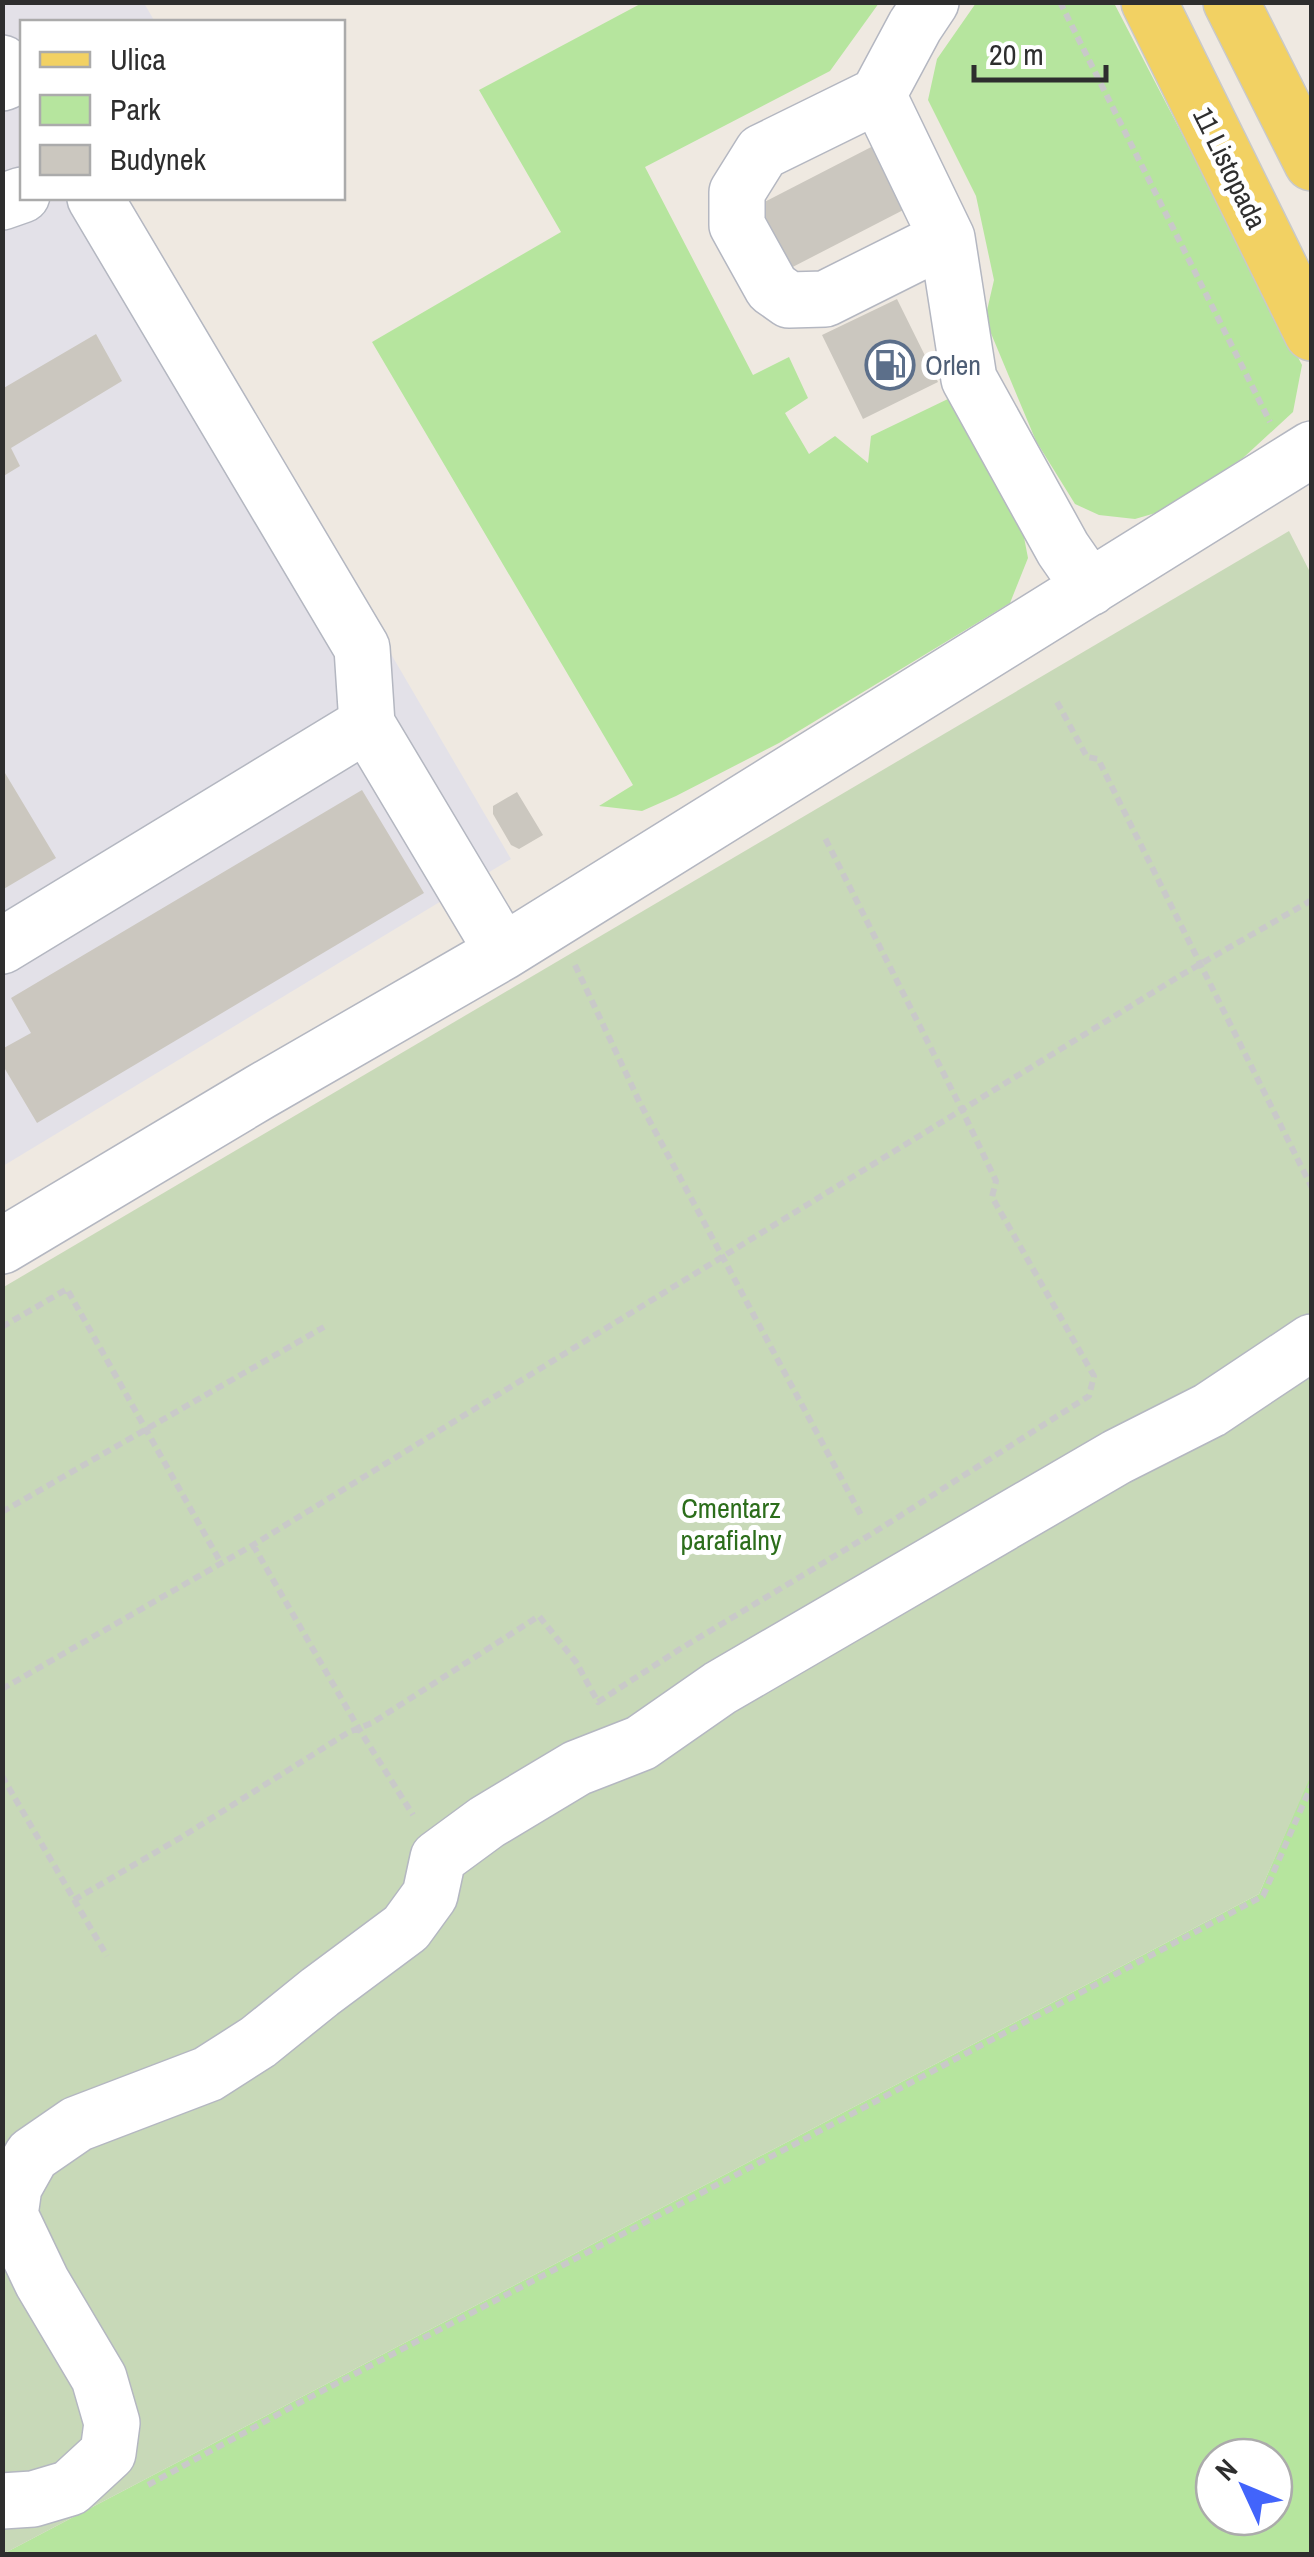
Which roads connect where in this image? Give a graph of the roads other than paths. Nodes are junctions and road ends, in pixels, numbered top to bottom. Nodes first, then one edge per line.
1 (931, 2) edge
2 (1149, 2) edge
3 (1231, 2) edge
4 (2, 63) edge
5 (2, 82) edge
6 (878, 95) junction
7 (1312, 163) edge
8 (96, 200) edge
9 (946, 238) junction
10 (1312, 333) edge
11 (1301, 455) edge
12 (1090, 588) junction
13 (367, 724) junction
14 (2, 946) edge
15 (503, 952) junction
16 (2, 1246) edge
17 (1312, 1342) edge
18 (2, 2501) edge

1 - 6 lane
2 - 10 main road, 11 Listopada
3 - 7 main road
4 - 5 lane
6 - 9 lane
6 - 9 lane
8 - 13 lane
9 - 12 lane
11 - 12 lane
12 - 15 lane
13 - 14 lane
13 - 15 lane
15 - 16 lane
17 - 18 lane

